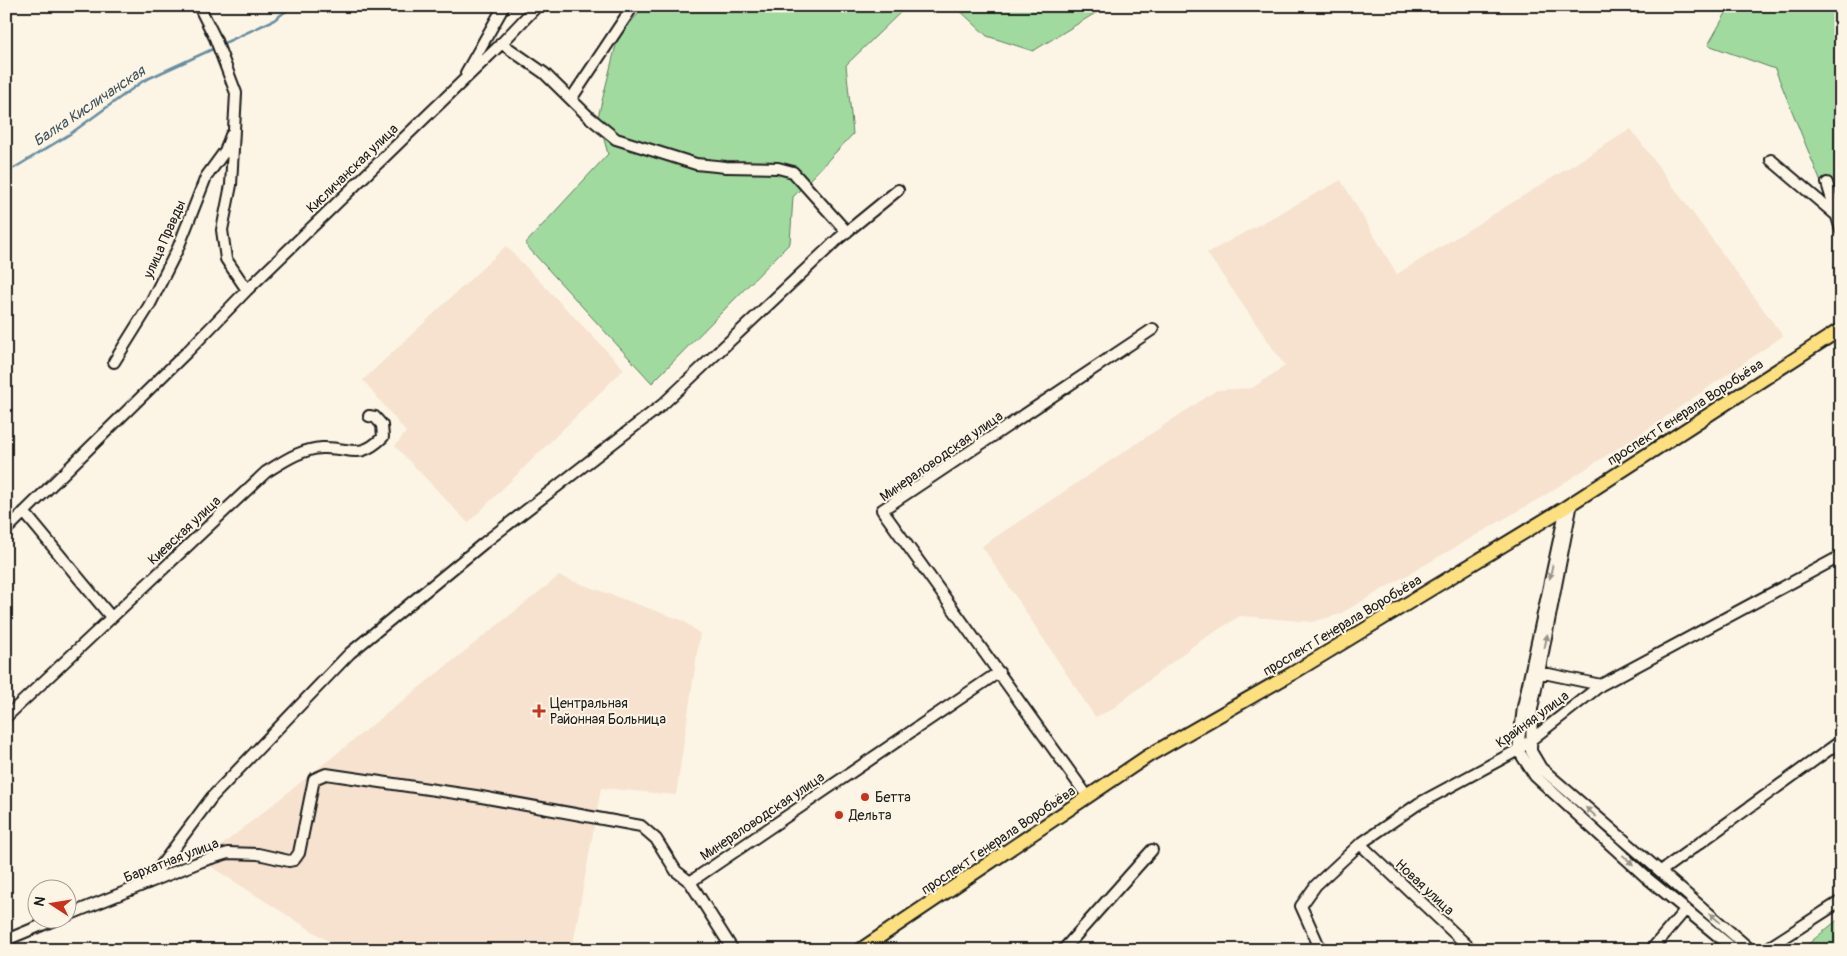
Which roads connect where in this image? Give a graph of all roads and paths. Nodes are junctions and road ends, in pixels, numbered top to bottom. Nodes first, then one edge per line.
1 (199, 6) edge
2 (504, 6) edge
3 (537, 6) edge
4 (633, 6) edge
5 (501, 43) junction
6 (461, 82) junction
7 (571, 99) junction
8 (234, 125) junction
9 (1771, 160) dead end
10 (1827, 183) dead end
11 (898, 190) dead end
12 (1836, 215) junction
13 (1841, 230) edge
14 (847, 232) junction
15 (247, 290) junction
16 (1153, 329) dead end
17 (1841, 329) edge
18 (1841, 338) edge
19 (114, 362) dead end
20 (369, 416) dead end
21 (1568, 510) junction
22 (24, 512) junction
23 (6, 530) edge
24 (1841, 556) edge
25 (111, 617) junction
26 (999, 672) junction
27 (1539, 672) junction
28 (1601, 686) junction
29 (6, 717) edge
30 (1532, 740) junction
31 (1841, 741) edge
32 (1518, 750) junction
33 (1088, 797) junction
34 (1360, 844) junction
35 (1152, 850) dead end
36 (1660, 871) junction
37 (690, 882) junction
38 (148, 883) junction
39 (1841, 901) edge
40 (1686, 909) junction
41 (78, 911) edge
42 (35, 928) edge
43 (6, 940) edge
44 (1319, 948) edge
45 (732, 950) edge
46 (860, 950) edge
47 (869, 950) edge
48 (1063, 950) edge
49 (1472, 950) edge
50 (1650, 950) edge
51 (1735, 950) edge
52 (1752, 950) edge
53 (1765, 950) edge

1 - 8 street, улица Правды
2 - 6 street
3 - 5 street, Кисличанская улица
4 - 7 street
5 - 6 street, Кисличанская улица
5 - 7 street
6 - 15 street, Кисличанская улица
7 - 14 street
8 - 15 street, улица Правды
8 - 19 street, улица Правды
9 - 12 street
10 - 12 street
11 - 14 street
12 - 13 street
14 - 38 street
15 - 22 street, Кисличанская улица
16 - 26 street, Минераловодская улица
17 - 21 main road, проспект Генерала Воробьёва
18 - 21 main road, проспект Генерала Воробьёва
20 - 25 street, Киевская улица
27 -> 21 street
21 -> 32 street
21 - 33 main road, проспект Генерала Воробьёва
21 - 47 main road, проспект Генерала Воробьёва
22 - 23 street
22 - 25 street
24 - 28 street, Крайняя улица
25 - 29 street, Киевская улица
26 - 33 street, Минераловодская улица
26 - 37 street, Минераловодская улица
27 - 28 street
27 - 30 street
28 - 30 street, Крайняя улица
30 - 32 street, Крайняя улица
36 -> 30 street
31 - 36 street
32 - 34 street, Крайняя улица
32 -> 40 street
33 - 46 main road, проспект Генерала Воробьёва
34 - 44 street, Крайняя улица
34 - 49 street, Новая улица
35 - 48 street
52 -> 36 street
37 - 38 street, Бархатная улица
37 - 45 street
38 - 41 street, Бархатная улица
39 - 53 street
40 - 50 street
40 - 51 street
42 - 43 street

